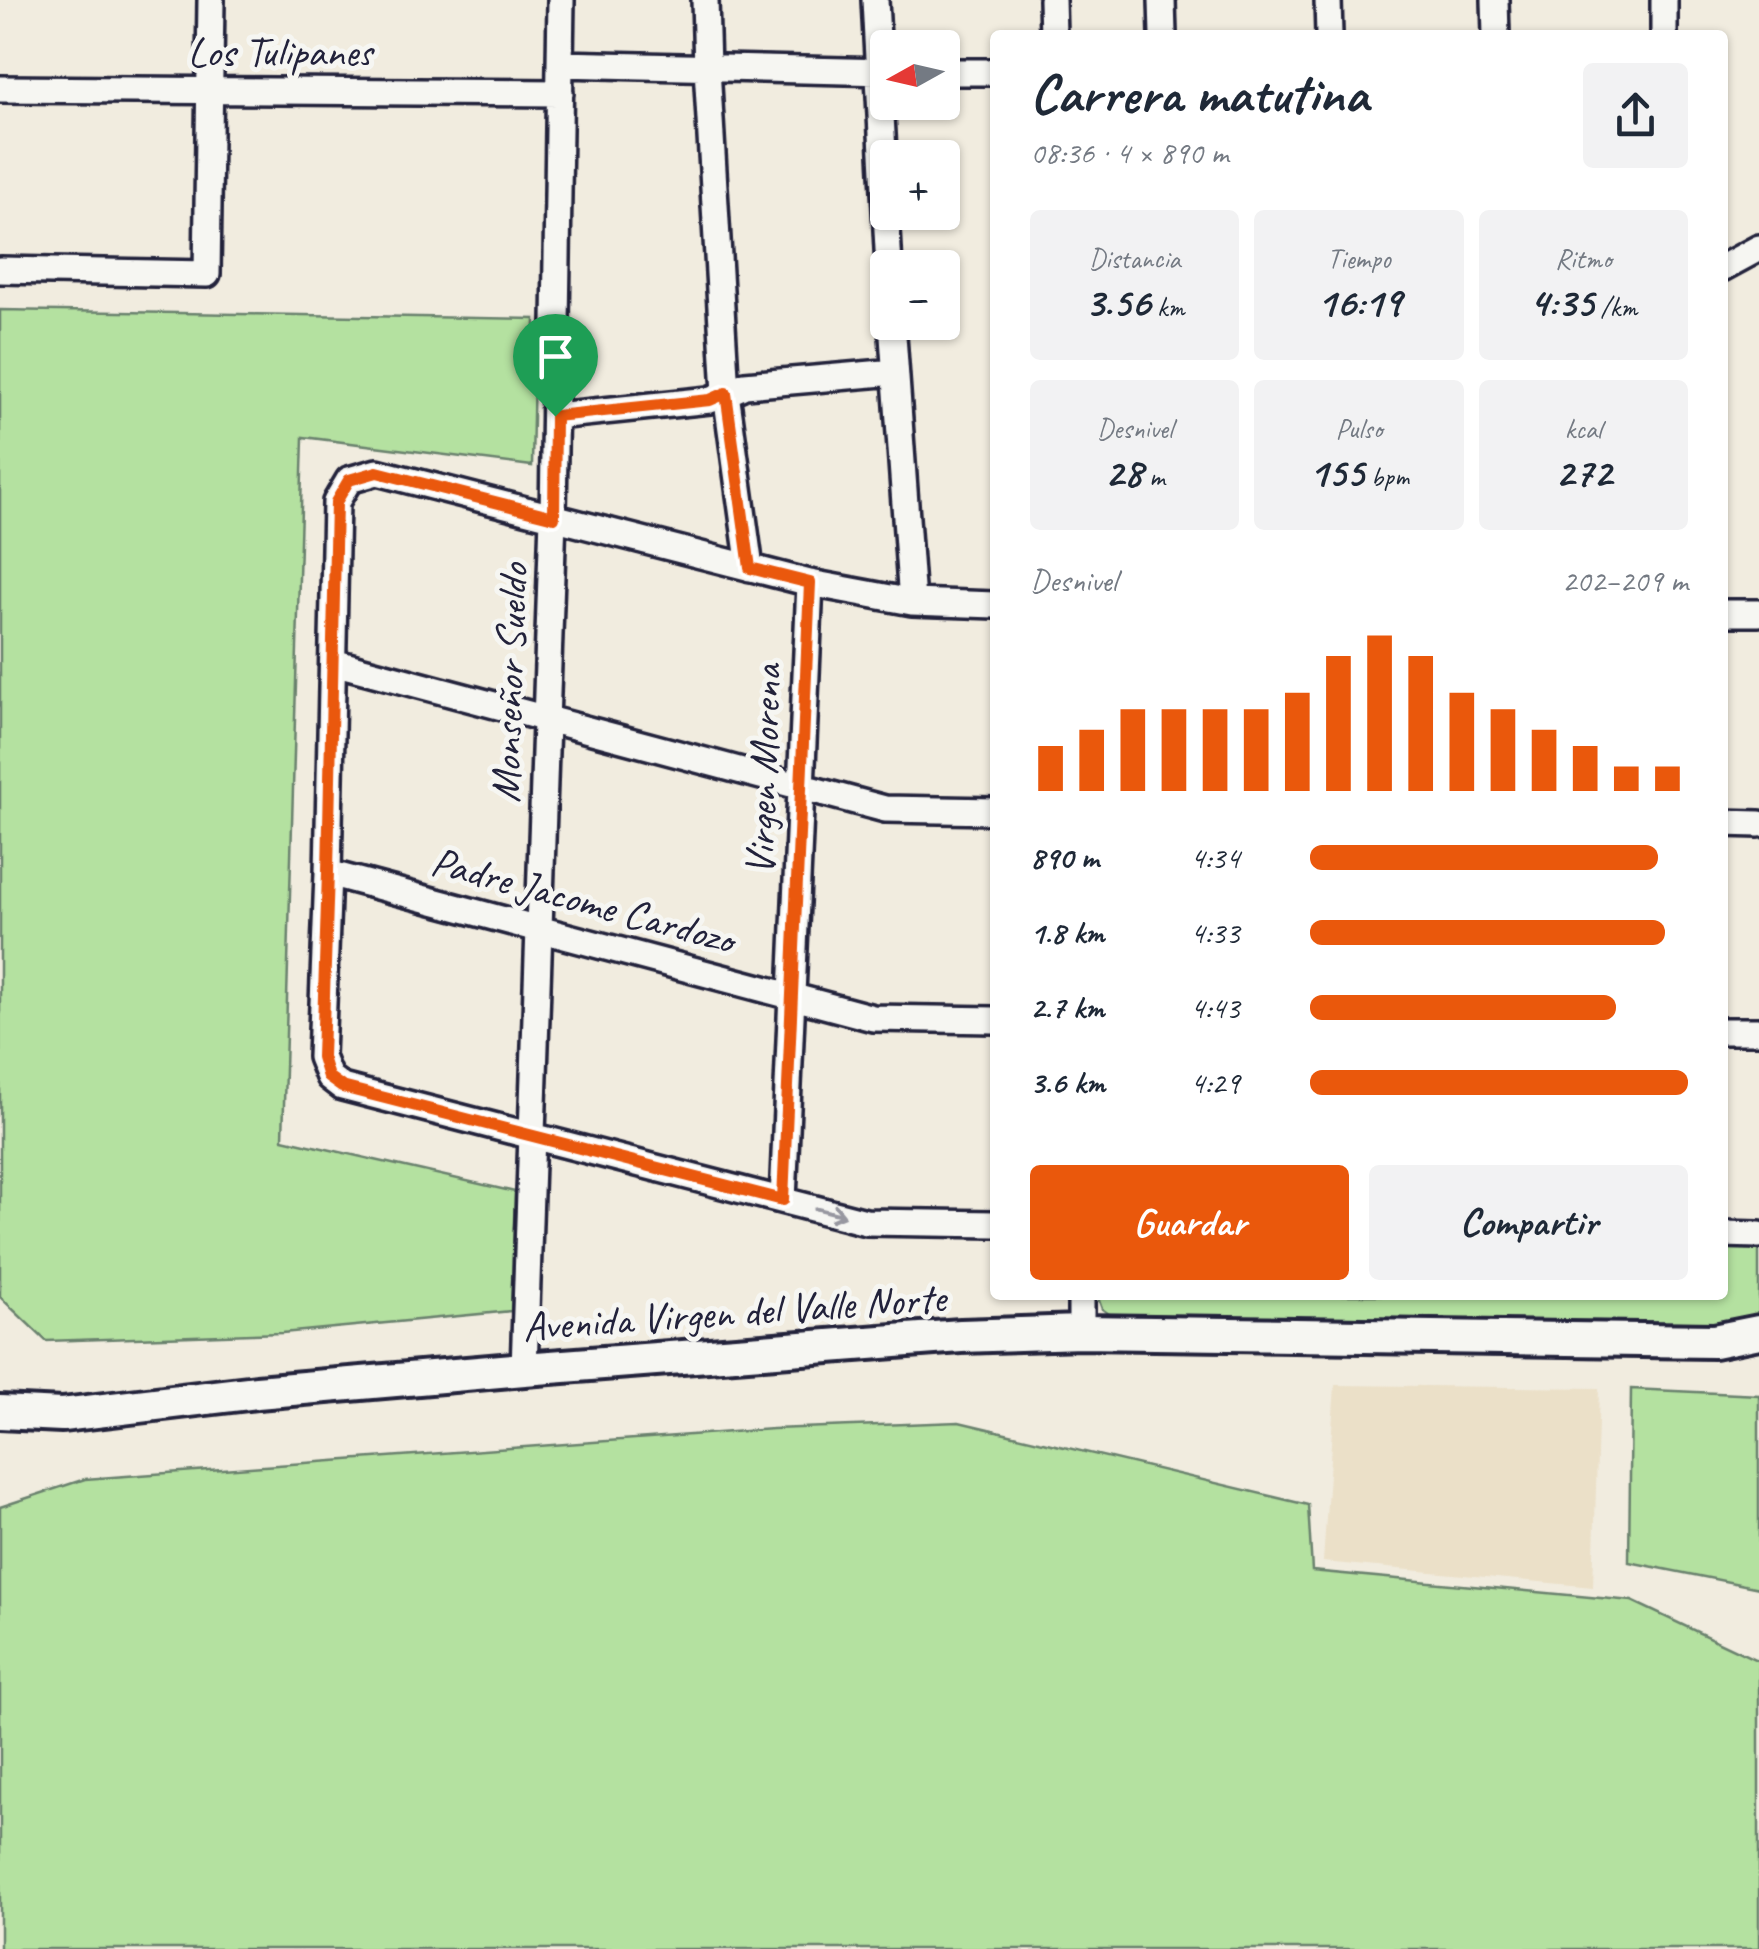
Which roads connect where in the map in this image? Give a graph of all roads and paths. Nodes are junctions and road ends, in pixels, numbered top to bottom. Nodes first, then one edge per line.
1 (210, 0) edge
2 (561, 0) edge
3 (705, 0) edge
4 (876, 0) edge
5 (1052, 0) edge
6 (1162, 0) edge
7 (1328, 0) edge
8 (1495, 0) edge
9 (1664, 0) edge
10 (879, 30) edge
11 (1053, 30) edge
12 (1163, 30) edge
13 (1329, 30) edge
14 (1496, 30) edge
15 (1664, 30) edge
16 (560, 64) junction
17 (707, 68) junction
18 (870, 72) edge
19 (960, 72) edge
20 (990, 72) edge
21 (0, 89) edge
22 (210, 90) junction
23 (560, 93) junction
24 (884, 120) edge
25 (1759, 248) edge
26 (888, 250) edge
27 (1728, 265) edge
28 (0, 270) edge
29 (893, 340) edge
30 (895, 372) junction
31 (726, 393) junction
32 (555, 416) junction
33 (554, 517) junction
34 (750, 568) junction
35 (810, 583) junction
36 (912, 602) junction
37 (990, 606) edge
38 (1728, 612) edge
39 (1759, 613) edge
40 (333, 662) junction
41 (546, 719) junction
42 (801, 786) junction
43 (990, 811) edge
44 (1728, 823) edge
45 (1759, 824) edge
46 (328, 872) junction
47 (539, 929) junction
48 (792, 996) junction
49 (990, 1020) edge
50 (1728, 1031) edge
51 (1759, 1032) edge
52 (532, 1135) junction
53 (783, 1200) junction
54 (990, 1224) edge
55 (1728, 1234) edge
56 (1759, 1235) edge
57 (1082, 1300) edge
58 (1081, 1332) junction
59 (1759, 1332) edge
60 (1714, 1341) junction
61 (1759, 1358) edge
62 (524, 1369) junction
63 (0, 1412) edge
64 (62, 1415) junction
65 (0, 1433) edge

1 - 22 street
2 - 16 street, Monseñor Sueldo
3 - 17 street
4 - 10 street
5 - 11 street
6 - 12 street
7 - 13 street
8 - 14 street
9 - 15 street
16 - 17 street
16 - 23 street, Monseñor Sueldo
17 - 18 street
17 - 31 street
19 - 20 street
21 - 22 street, Los Tulipanes
22 - 23 street, Los Tulipanes
22 - 28 street
23 - 32 street, Monseñor Sueldo
24 - 26 street
25 - 27 street
29 - 30 street
30 - 31 street
30 - 36 street
31 - 32 street
31 - 34 street
32 - 33 street, Monseñor Sueldo
33 - 34 street
33 - 40 street
33 - 41 street, Monseñor Sueldo
34 - 35 street
35 - 36 street
35 - 42 street, Virgen Morena
36 - 37 street
38 - 39 street
40 - 41 street
40 - 46 street
41 - 42 street
41 - 47 street, Monseñor Sueldo
42 - 43 street
42 - 48 street, Virgen Morena
44 - 45 street
46 - 47 street, Padre Jacome Cardozo
46 - 52 street
47 - 48 street, Padre Jacome Cardozo
47 - 52 street, Monseñor Sueldo
48 - 49 street, Padre Jacome Cardozo
48 - 53 street, Virgen Morena
50 - 51 street
52 - 53 street
52 - 62 street, Monseñor Sueldo
53 -> 54 street
55 - 56 street
57 - 58 street
58 - 60 main road, Avenida Virgen del Valle Norte
58 - 62 main road, Avenida Virgen del Valle Norte
59 - 60 main road, Avenida Virgen del Valle Norte
60 - 61 main road, Avenida Virgen del Valle Norte
62 - 64 main road, Avenida Virgen del Valle Norte
63 - 64 main road, Avenida Virgen del Valle Norte
64 - 65 main road, Avenida Virgen del Valle Norte

